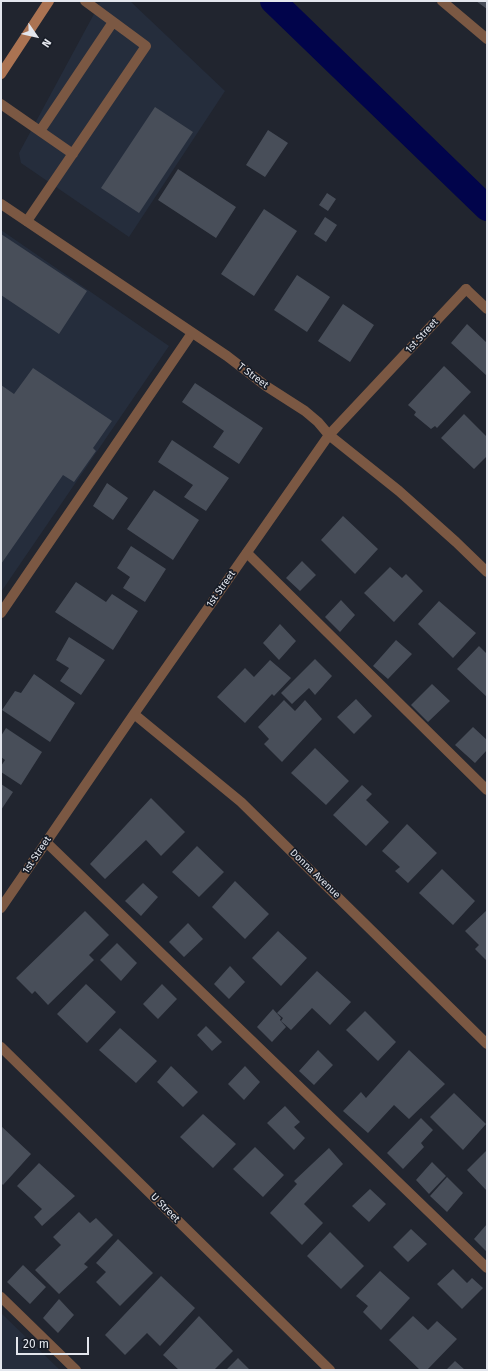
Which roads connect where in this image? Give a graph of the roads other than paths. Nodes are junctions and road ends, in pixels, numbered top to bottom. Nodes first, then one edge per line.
1 (49, 1) edge
2 (85, 1) edge
3 (442, 1) edge
4 (113, 22) junction
5 (487, 39) edge
6 (1, 74) edge
7 (1, 104) edge
8 (40, 131) junction
9 (73, 154) junction
10 (1, 204) edge
11 (27, 221) junction
12 (487, 309) edge
13 (192, 333) junction
14 (329, 435) junction
15 (247, 553) junction
16 (487, 572) edge
17 (1, 613) edge
18 (134, 714) junction
19 (487, 790) edge
20 (46, 842) junction
21 (1, 908) edge
22 (487, 1044) edge
23 (1, 1047) edge
24 (487, 1268) edge
25 (1, 1297) edge
26 (76, 1370) edge
27 (330, 1370) edge

1 - 6 main road
2 - 4 street
3 - 5 street
4 - 8 street
4 - 9 street
7 - 8 street
8 - 9 street
9 - 11 street
10 - 11 street, T Street
11 - 13 street, T Street
12 - 14 street, 1st Street
13 - 14 street, T Street
13 - 17 street
14 - 15 street, 1st Street
14 - 16 street, T Street
15 - 18 street, 1st Street
15 - 19 street
18 - 20 street, 1st Street
18 - 22 street, Donna Avenue
20 - 21 street, 1st Street
20 - 24 street
23 - 27 street, U Street
25 - 26 street

